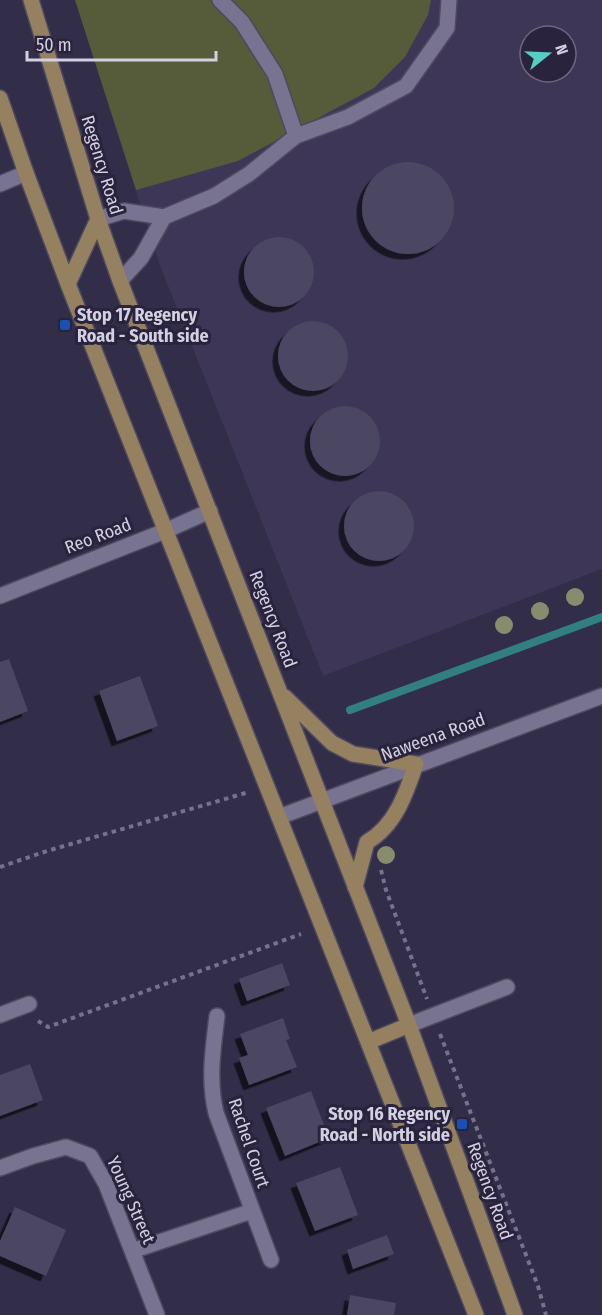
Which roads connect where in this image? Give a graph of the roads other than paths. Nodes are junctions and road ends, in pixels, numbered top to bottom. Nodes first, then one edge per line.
1 (31, 0) edge
2 (220, 0) edge
3 (449, 0) edge
4 (0, 98) edge
5 (296, 135) junction
6 (26, 173) junction
7 (0, 184) edge
8 (164, 217) junction
9 (98, 219) junction
10 (120, 281) junction
11 (68, 284) junction
12 (210, 511) junction
13 (165, 531) junction
14 (0, 596) edge
15 (281, 693) junction
16 (602, 696) edge
17 (417, 765) junction
18 (321, 799) junction
19 (279, 817) junction
20 (355, 887) junction
21 (507, 987) dead end
22 (23, 1006) road end
23 (0, 1015) edge
24 (217, 1016) dead end
25 (409, 1025) junction
26 (368, 1042) junction
27 (0, 1168) edge
28 (252, 1211) junction
29 (132, 1251) junction
30 (272, 1260) dead end
31 (157, 1315) edge
32 (476, 1315) edge
33 (515, 1315) edge

1 - 9 main road, Regency Road
2 - 5 street
3 - 5 street
4 - 6 main road
5 - 8 street
6 - 7 street
6 - 11 main road
8 - 9 street
8 - 10 street
9 - 10 main road, Regency Road
9 - 11 main road
10 - 12 main road, Regency Road
11 - 13 main road
12 - 13 street, Reo Road
12 - 15 main road, Regency Road
13 - 14 street, Reo Road
13 - 19 main road
15 - 17 main road
15 - 18 main road, Regency Road
16 - 17 street, Naweena Road
17 - 18 street, Naweena Road
17 - 20 main road
18 - 19 street, Naweena Road
18 - 20 main road, Regency Road
19 - 26 main road
20 - 25 main road, Regency Road
21 - 25 street
22 - 23 street
24 - 28 street, Rachel Court
25 - 26 main road
25 - 33 main road, Regency Road
26 - 32 main road
27 - 29 street, Young Street
28 - 29 street, Rachel Court
28 - 30 street, Rachel Court
29 - 31 street, Young Street

